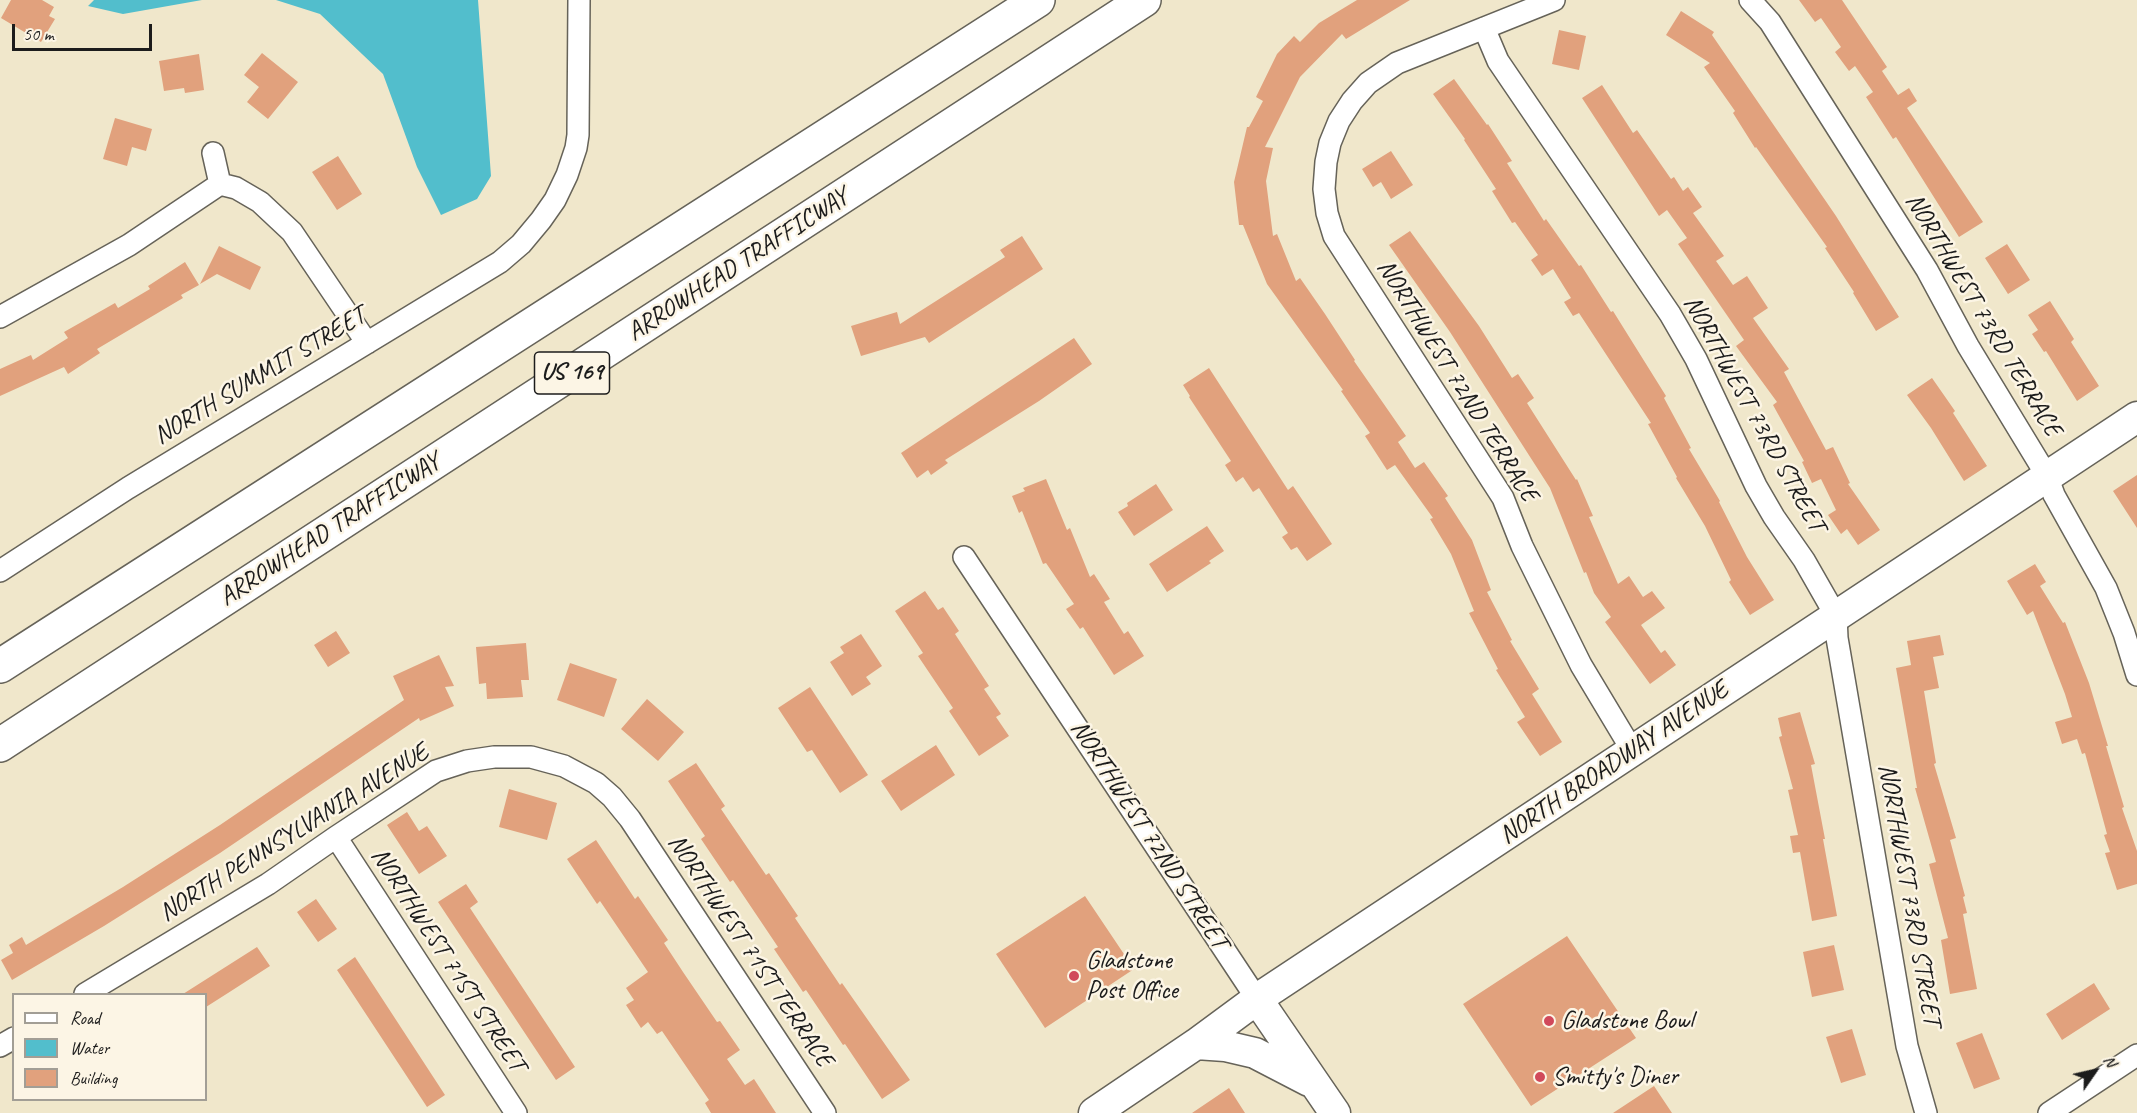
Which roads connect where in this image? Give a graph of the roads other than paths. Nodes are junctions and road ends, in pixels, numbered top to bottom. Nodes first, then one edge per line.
1 (579, 0) edge
2 (1038, 0) edge
3 (1144, 0) edge
4 (1554, 0) edge
5 (1750, 0) edge
6 (1484, 28) junction
7 (213, 153) dead end
8 (220, 184) junction
9 (0, 317) edge
10 (367, 343) junction
11 (2137, 417) edge
12 (2048, 476) junction
13 (964, 557) dead end
14 (0, 571) edge
15 (1836, 616) junction
16 (0, 666) edge
17 (2137, 675) edge
18 (0, 745) edge
19 (1632, 750) junction
20 (630, 819) joint
21 (336, 837) junction
22 (88, 993) edge
23 (1257, 999) junction
24 (1196, 1044) junction
25 (2137, 1054) edge
26 (1315, 1084) junction
27 (516, 1113) edge
28 (825, 1113) edge
29 (1094, 1113) edge
30 (1335, 1113) edge
31 (1926, 1113) edge
32 (2049, 1113) edge

1 - 10 street, NORTH SUMMIT STREET
2 - 16 highway, US 169
3 - 18 highway, ARROWHEAD TRAFFICWAY / US 169
4 - 6 street
5 - 12 street, NORTHWEST 73RD TERRACE
6 - 15 street, NORTHWEST 73RD STREET
6 - 19 street, NORTHWEST 72ND TERRACE
7 - 8 street
8 - 9 street
8 - 10 street
10 - 14 street, NORTH SUMMIT STREET
11 - 12 street, NORTH BROADWAY AVENUE
12 - 15 street, NORTH BROADWAY AVENUE
12 - 17 street, NORTHWEST 73RD TERRACE
13 - 23 street, NORTHWEST 72ND STREET
15 - 19 street, NORTH BROADWAY AVENUE
15 - 31 street, NORTHWEST 73RD STREET
19 - 23 street, NORTH BROADWAY AVENUE
20 - 21 street, NORTH PENNSYLVANIA AVENUE
20 - 28 street, NORTHWEST 71ST TERRACE
21 - 22 street, NORTH PENNSYLVANIA AVENUE
21 - 27 street, NORTHWEST 71ST STREET
23 - 24 street, NORTH BROADWAY AVENUE
23 - 26 street, NORTHWEST 72ND STREET
24 - 26 street
24 - 29 street, NORTH BROADWAY AVENUE
25 - 32 street
26 - 30 street, NORTHWEST 72ND STREET

